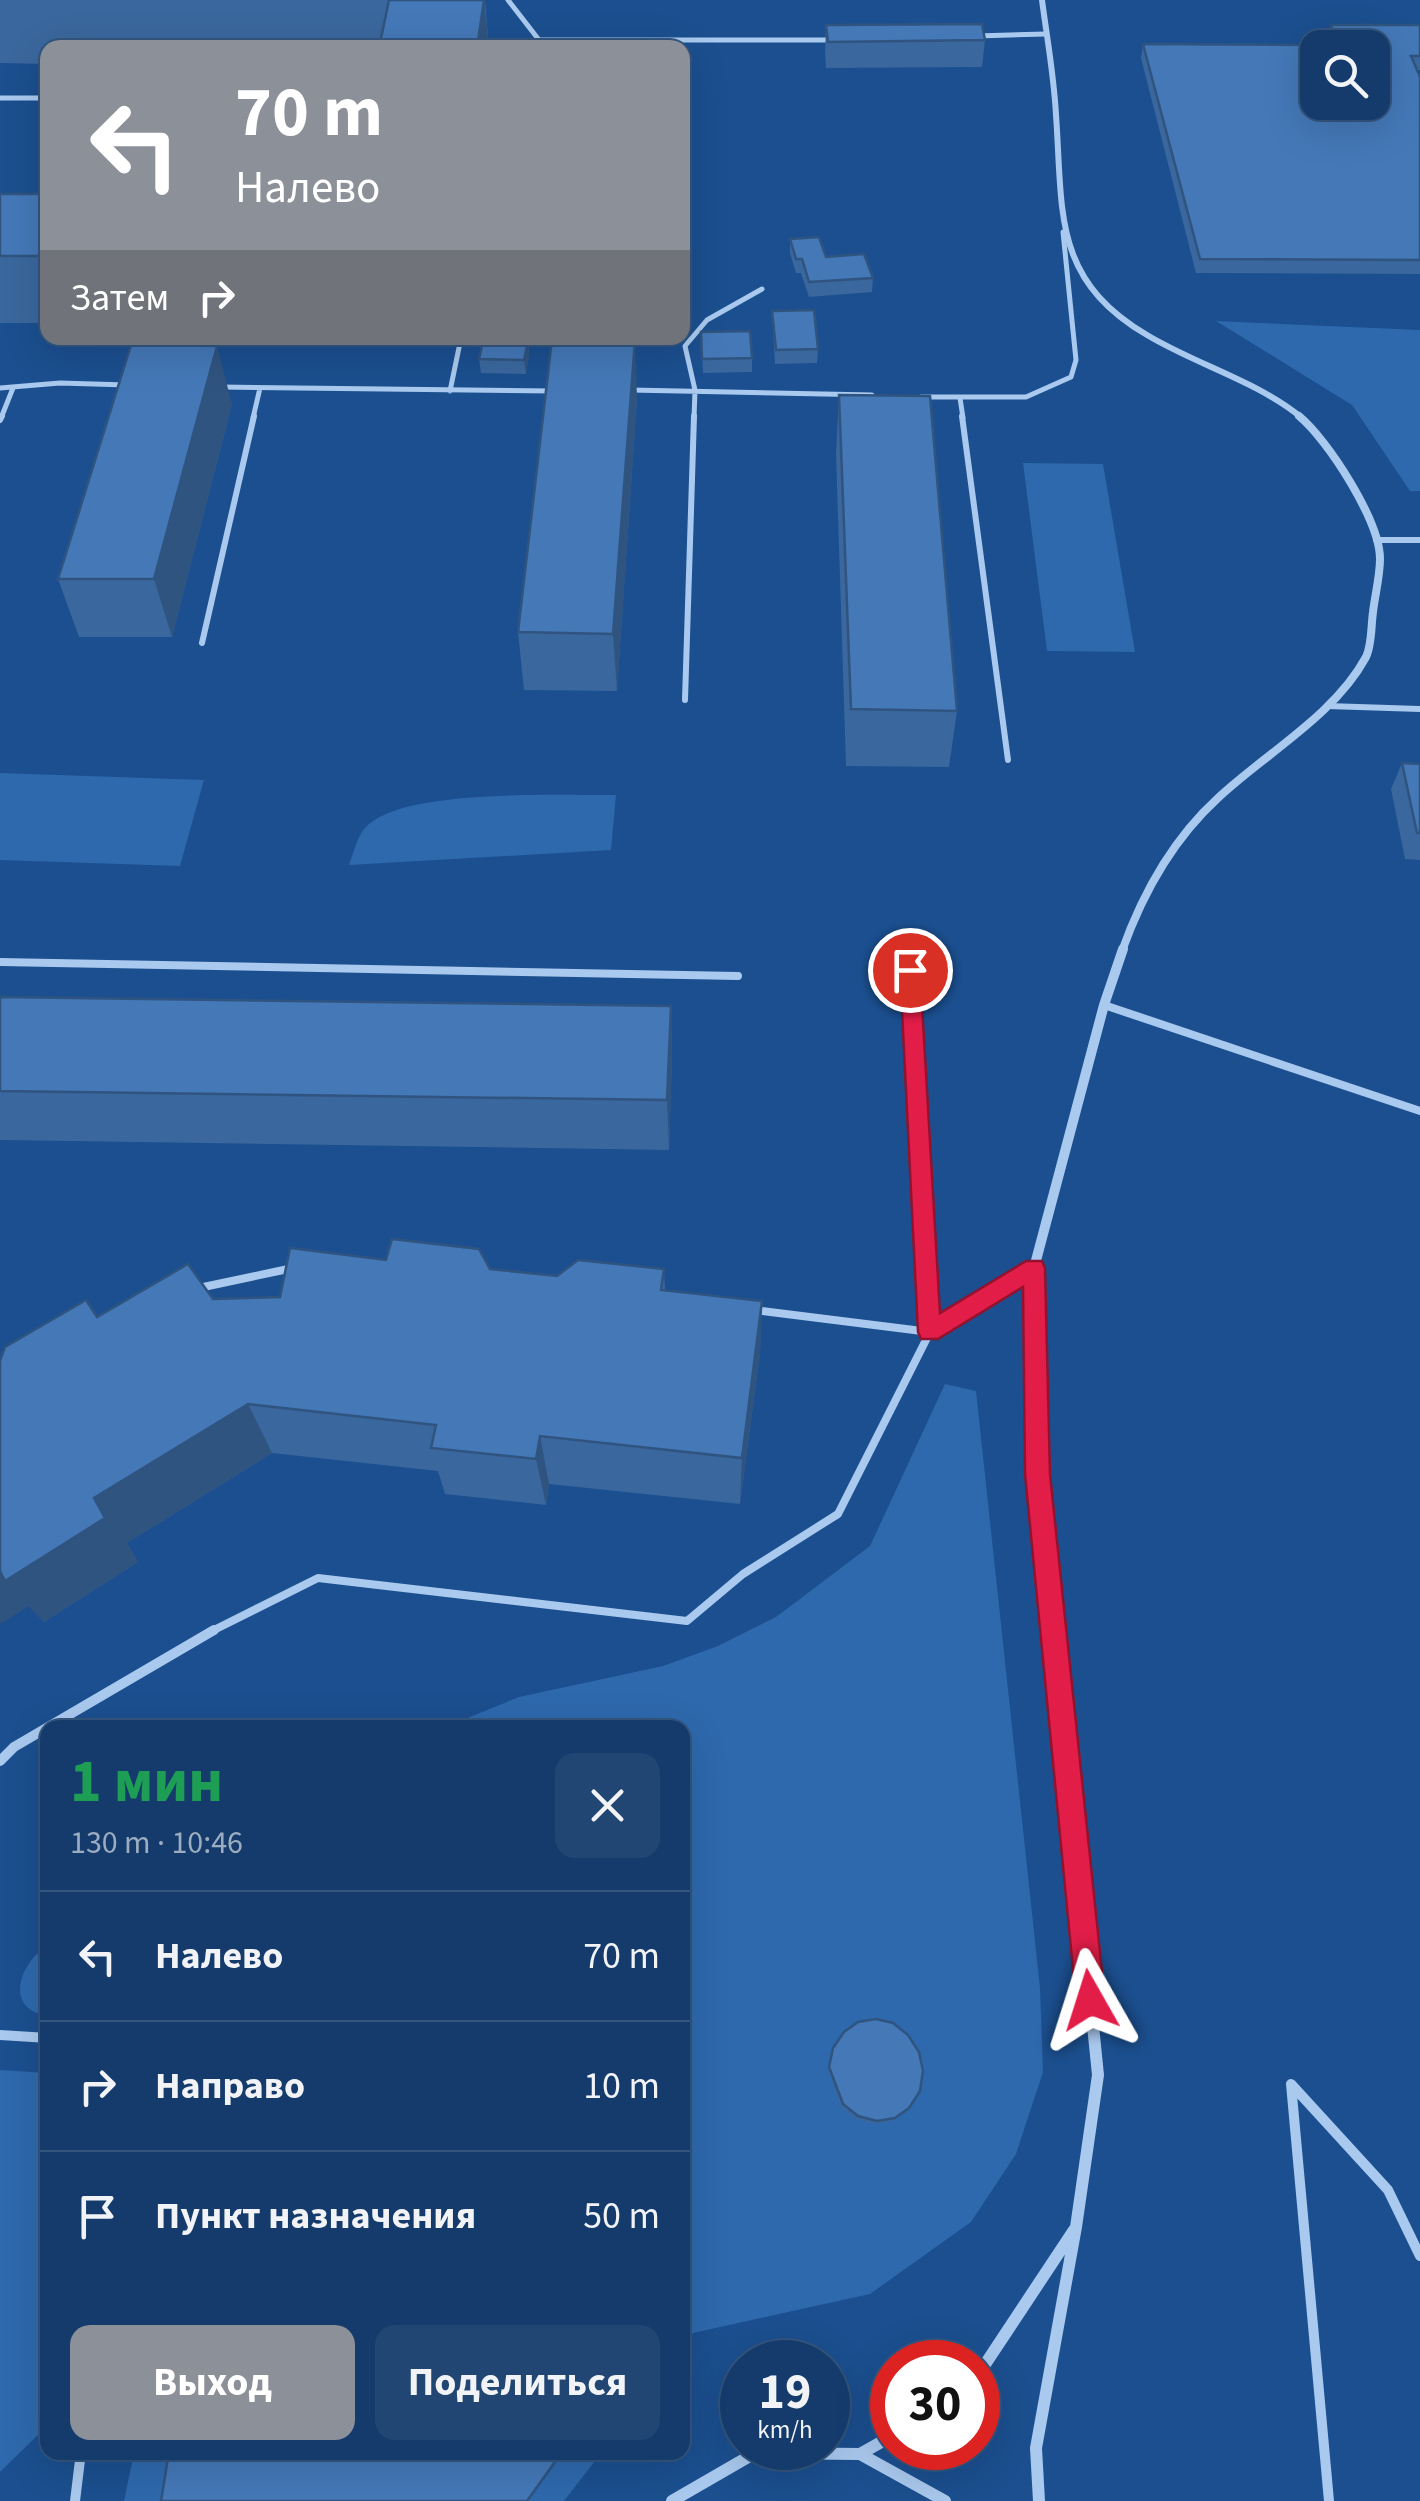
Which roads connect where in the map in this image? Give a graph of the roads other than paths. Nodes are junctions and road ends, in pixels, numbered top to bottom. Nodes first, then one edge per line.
1 (508, 0) edge
2 (1042, 0) edge
3 (1046, 34) junction
4 (967, 36) edge
5 (849, 39) edge
6 (539, 40) edge
7 (690, 43) edge
8 (0, 98) edge
9 (40, 98) edge
10 (1063, 232) junction
11 (762, 289) dead end
12 (690, 339) edge
13 (459, 345) edge
14 (685, 345) edge
15 (133, 385) edge
16 (206, 387) edge
17 (0, 388) edge
18 (13, 388) junction
19 (260, 388) junction
20 (563, 390) edge
21 (620, 390) edge
22 (695, 390) junction
23 (450, 391) junction
24 (884, 396) edge
25 (903, 396) edge
26 (960, 398) junction
27 (0, 420) edge
28 (1376, 540) junction
29 (1420, 540) edge
30 (202, 643) dead end
31 (686, 700) dead end
32 (1327, 706) junction
33 (1420, 708) edge
34 (1008, 760) dead end
35 (0, 962) edge
36 (910, 970) dead end
37 (738, 976) dead end
38 (1104, 1005) junction
39 (1420, 1111) edge
40 (312, 1264) edge
41 (1034, 1268) junction
42 (175, 1293) edge
43 (751, 1309) edge
44 (930, 1332) junction
45 (60, 1720) edge
46 (40, 1732) edge
47 (0, 1761) edge
48 (0, 2035) edge
49 (40, 2038) edge
50 (1076, 2227) junction
51 (1420, 2256) edge
52 (1000, 2342) edge
53 (870, 2448) edge
54 (860, 2454) junction
55 (80, 2460) edge
56 (75, 2501) edge
57 (672, 2501) edge
58 (945, 2501) edge
59 (1039, 2501) edge
60 (1329, 2501) edge

1 - 6 lane
2 - 3 street
3 - 4 lane
3 - 10 street
5 - 7 lane
8 - 9 lane
10 - 26 lane
10 - 28 street
11 - 12 lane
13 - 23 lane
14 - 22 lane
15 - 18 lane
16 - 19 lane
17 - 18 lane
18 - 27 lane
19 - 23 lane
19 - 30 lane
20 - 23 lane
21 - 22 lane
22 - 24 lane
22 - 31 lane
25 - 26 lane
26 - 34 lane
28 - 29 lane
28 - 32 street
32 - 33 lane
32 - 38 street
35 - 37 lane
36 - 44 lane
38 - 39 lane
38 - 41 street
40 - 42 lane
41 - 44 lane
41 - 50 street
43 - 44 lane
44 - 45 lane
46 - 47 lane
48 - 49 lane
50 - 52 street
50 - 59 street
51 - 60 lane
53 - 54 street
54 - 57 street
54 - 58 street
55 - 56 lane

